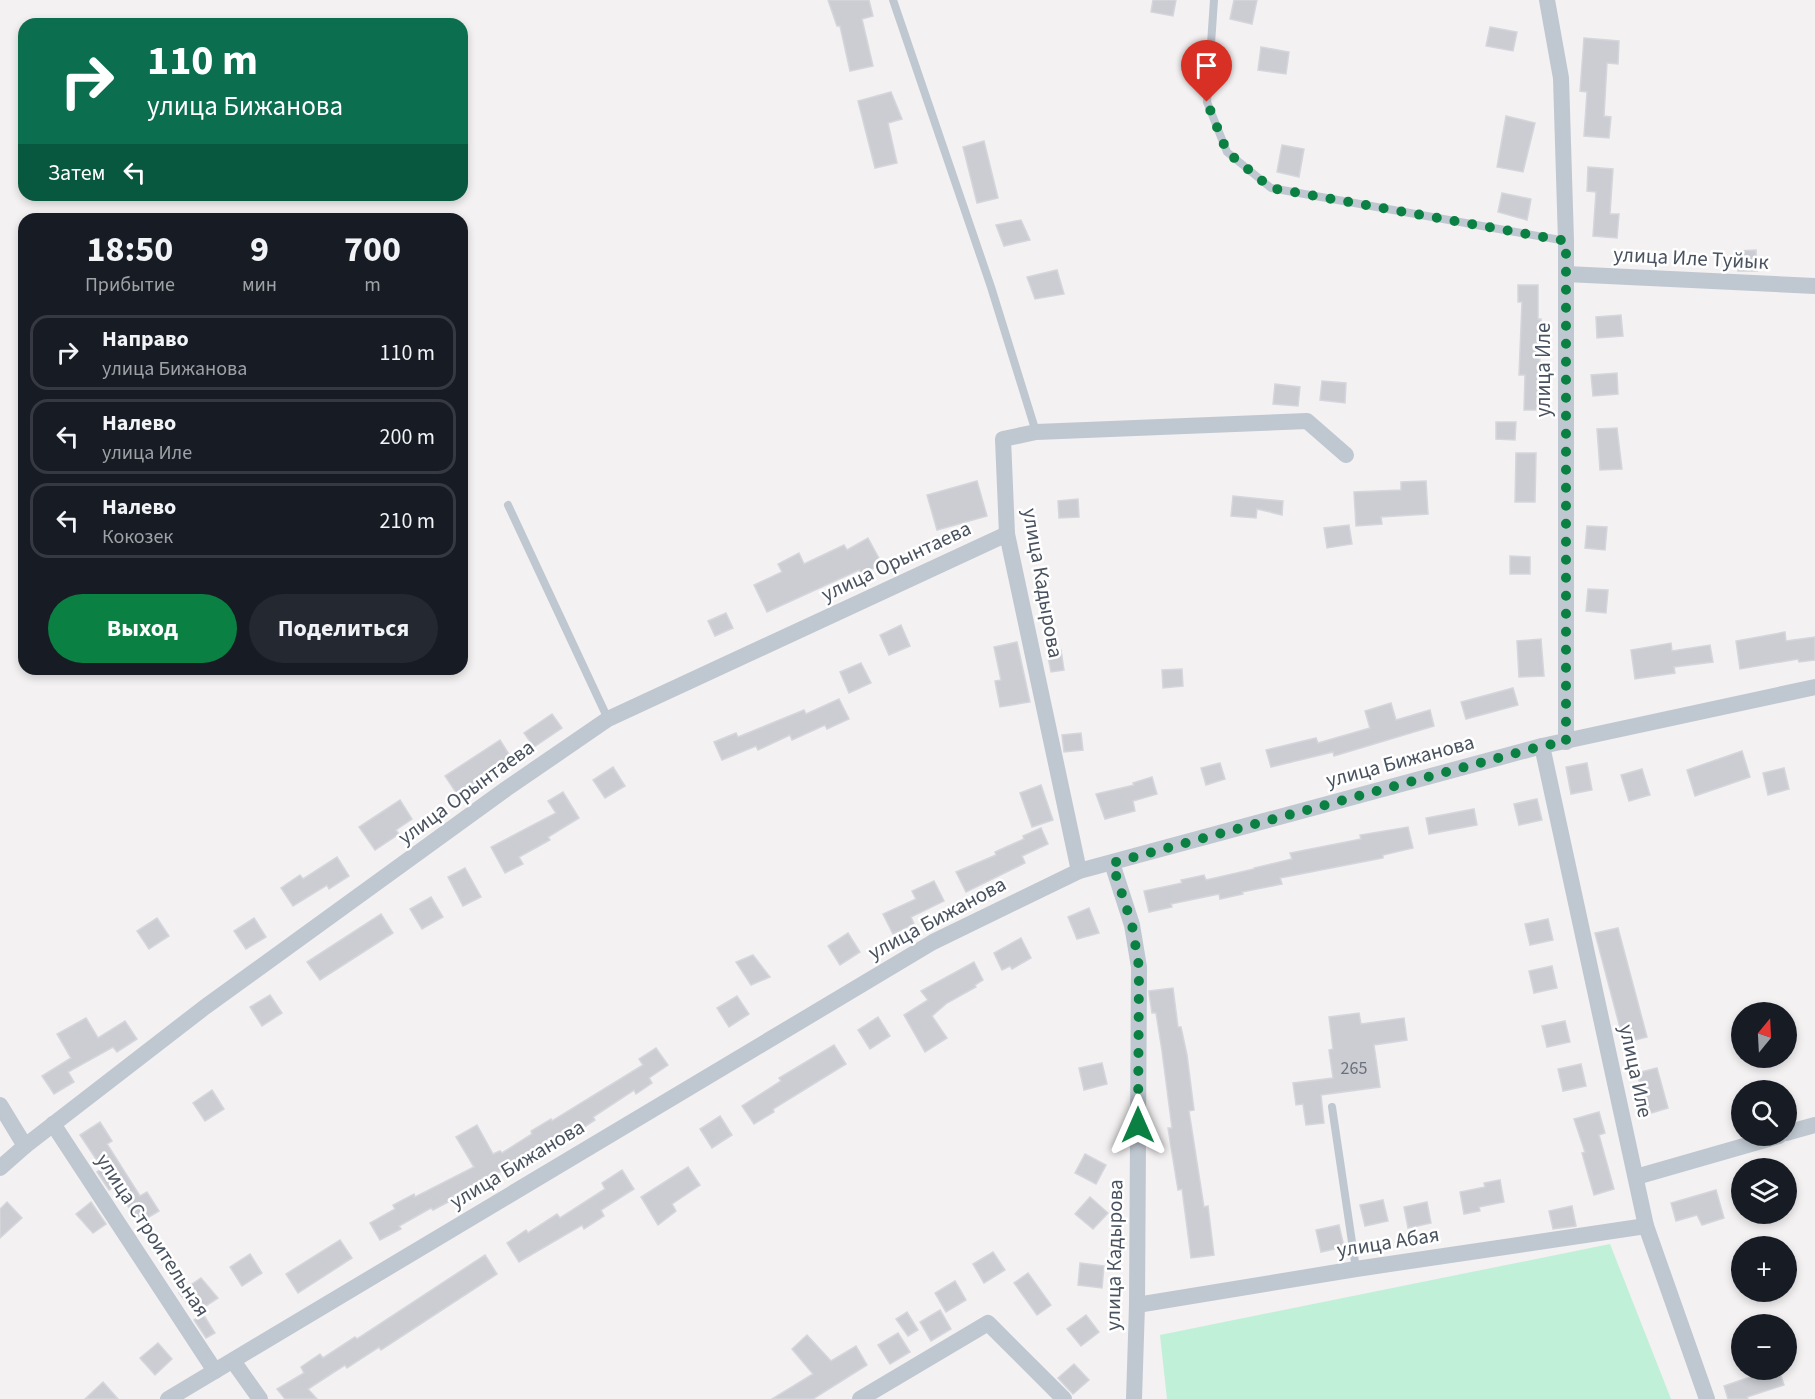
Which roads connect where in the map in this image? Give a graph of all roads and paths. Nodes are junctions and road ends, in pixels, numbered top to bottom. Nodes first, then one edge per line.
1 (893, 0) edge
2 (1214, 0) edge
3 (1547, 0) edge
4 (1566, 241) junction
5 (1566, 274) junction
6 (1815, 286) edge
7 (1036, 432) junction
8 (1347, 455) dead end
9 (508, 505) dead end
10 (1007, 534) junction
11 (1815, 687) edge
12 (608, 719) junction
13 (1566, 742) junction
14 (1542, 746) junction
15 (1112, 863) junction
16 (1079, 871) junction
17 (0, 1105) edge
18 (1332, 1107) dead end
19 (53, 1124) junction
20 (1815, 1125) edge
21 (1797, 1130) edge
22 (25, 1146) junction
23 (1744, 1146) edge
24 (0, 1168) edge
25 (1636, 1177) junction
26 (1646, 1226) junction
27 (1356, 1269) junction
28 (1137, 1305) junction
29 (232, 1361) junction
30 (215, 1371) junction
31 (168, 1399) edge
32 (260, 1399) edge
33 (860, 1399) edge
34 (1064, 1399) edge
35 (1134, 1399) edge
36 (1707, 1399) edge

1 - 7 lane
2 - 4 lane
3 - 4 street, улица Иле
4 - 5 street, улица Иле
5 - 6 street, улица Иле Туйык
5 - 13 street, улица Иле
7 - 8 street, улица Кадырова
7 - 10 street, улица Кадырова
9 - 12 lane
10 - 12 street, улица Орынтаева
10 - 16 street, улица Кадырова
11 - 13 street, улица Бижанова
12 - 19 street, улица Орынтаева
13 - 14 street, улица Бижанова
14 - 15 street, улица Бижанова
14 - 25 street, улица Иле
15 - 16 street, улица Бижанова
15 - 28 street, улица Кадырова
16 - 29 street, улица Бижанова
17 - 22 street
18 - 27 lane
19 - 22 street, улица Орынтаева
19 - 30 street, улица Строительная
20 - 21 street
22 - 24 street, улица Орынтаева
23 - 25 street
25 - 26 street, улица Иле
26 - 27 street, улица Абая
26 - 36 street, улица Иле
27 - 28 street, улица Абая
28 - 35 street, улица Кадырова
29 - 30 street, улица Бижанова
29 - 32 street
30 - 31 street, улица Бижанова
33 - 34 street

